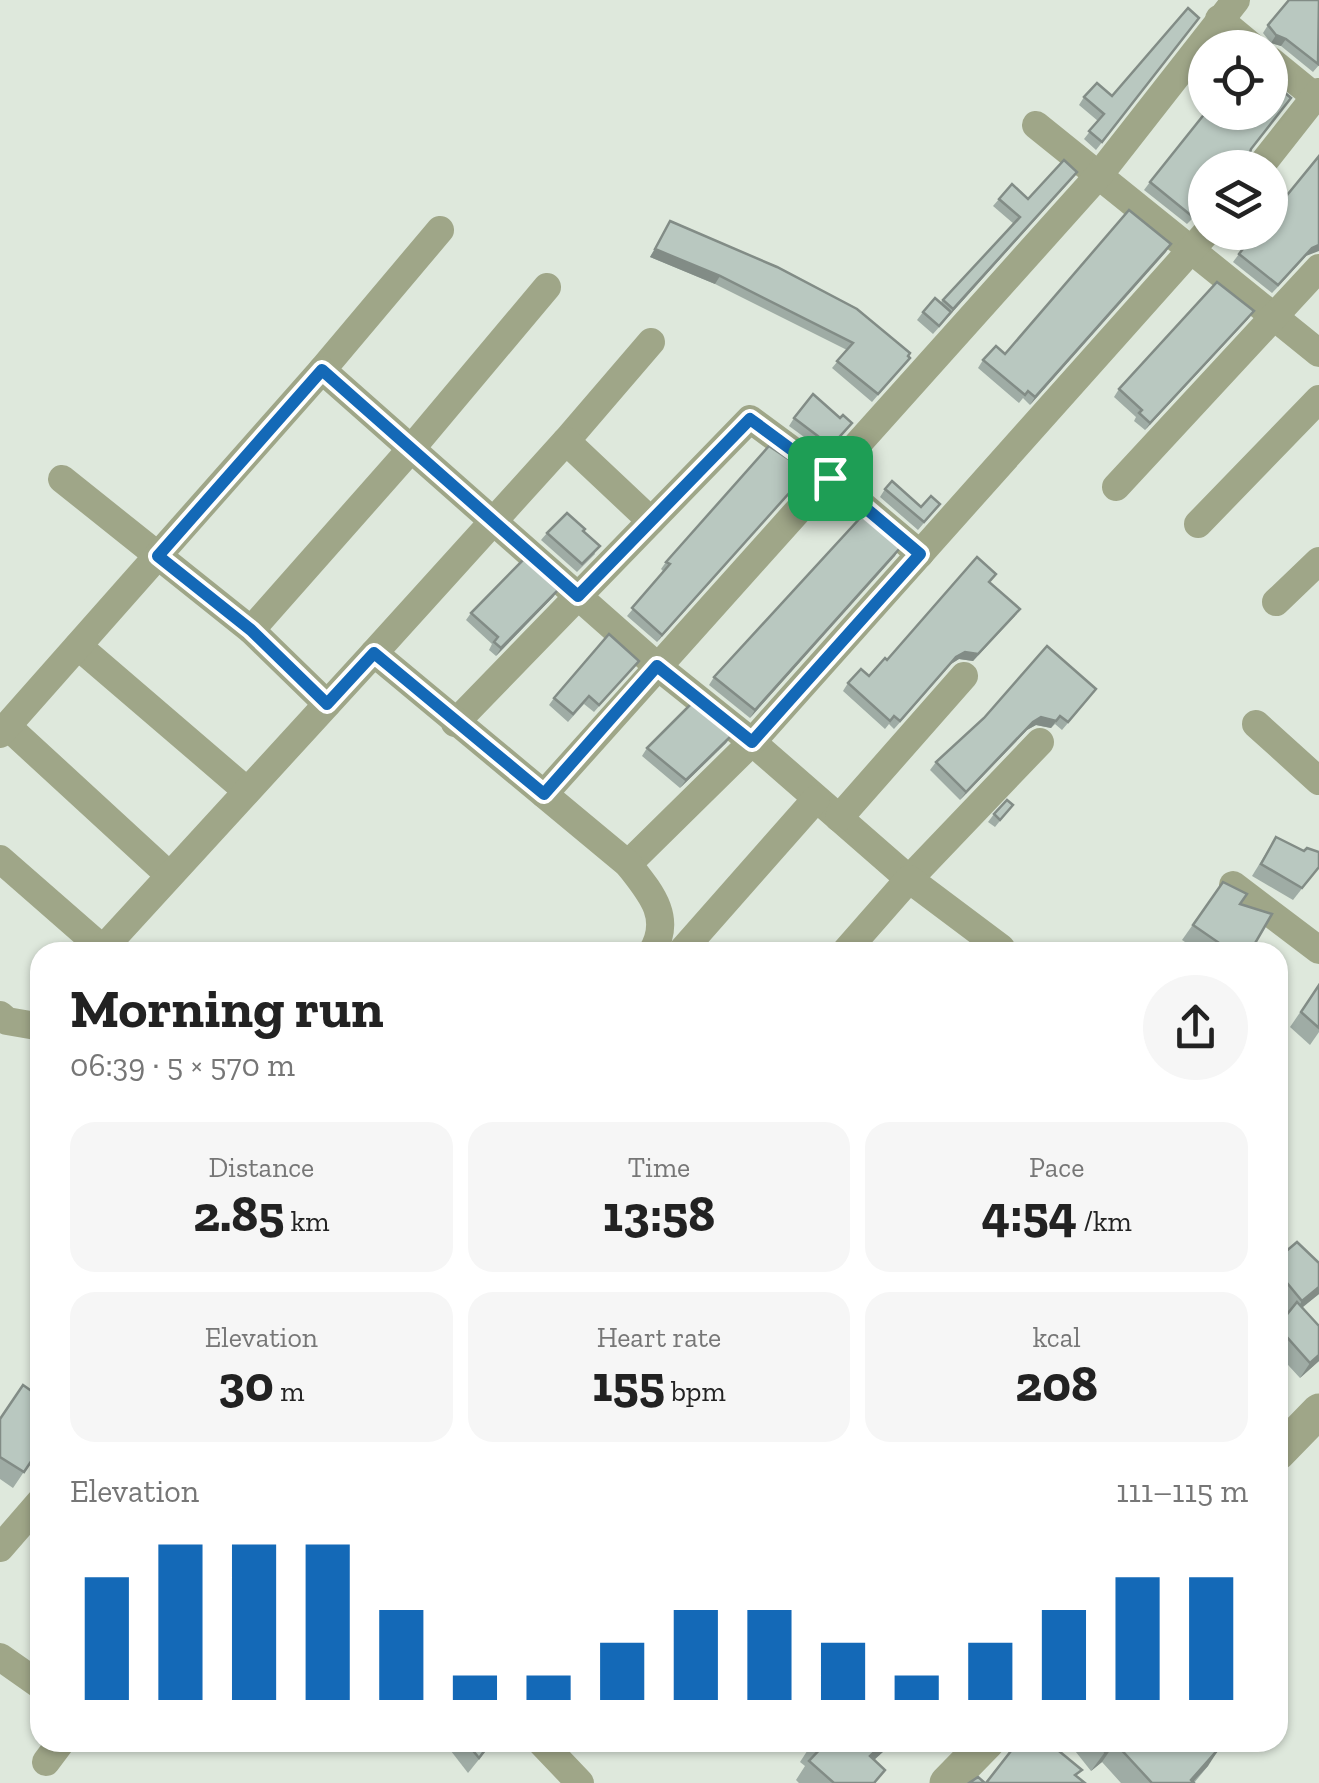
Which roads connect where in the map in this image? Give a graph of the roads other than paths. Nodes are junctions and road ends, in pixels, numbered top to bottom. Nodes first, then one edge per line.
1 (1228, 10) edge
2 (1288, 74) edge
3 (1318, 96) edge
4 (1036, 125) dead end
5 (1274, 150) edge
6 (1100, 174) junction
7 (440, 230) dead end
8 (1188, 233) edge
9 (1192, 250) edge
10 (1209, 250) edge
11 (1319, 268) edge
12 (547, 287) dead end
13 (1274, 317) junction
14 (651, 342) dead end
15 (1319, 353) edge
16 (322, 370) junction
17 (1319, 399) edge
18 (566, 441) junction
19 (411, 449) junction
20 (830, 478) junction
21 (62, 479) dead end
22 (1116, 487) dead end
23 (493, 521) junction
24 (651, 521) junction
25 (1198, 524) dead end
26 (920, 554) junction
27 (158, 556) junction
28 (1319, 561) edge
29 (578, 596) junction
30 (1276, 602) dead end
31 (251, 630) junction
32 (78, 646) junction
33 (374, 653) junction
34 (657, 666) junction
35 (964, 676) dead end
36 (327, 704) junction
37 (455, 723) junction
38 (1256, 724) dead end
39 (4, 730) edge
40 (752, 742) junction
41 (1040, 742) dead end
42 (1319, 781) edge
43 (247, 791) junction
44 (544, 794) junction
45 (816, 799) junction
46 (839, 818) junction
47 (0, 859) edge
48 (628, 864) junction
49 (169, 875) junction
50 (910, 879) junction
51 (1233, 886) edge
52 (92, 942) edge
53 (110, 942) edge
54 (656, 942) edge
55 (689, 942) edge
56 (854, 942) edge
57 (990, 942) edge
58 (1319, 950) edge
59 (0, 1015) edge
60 (30, 1025) edge
61 (1319, 1410) edge
62 (1288, 1442) edge
63 (30, 1514) edge
64 (0, 1548) edge
65 (0, 1658) edge
66 (30, 1678) edge
67 (551, 1752) edge
68 (980, 1752) edge
69 (958, 1780) edge
70 (580, 1783) edge

1 - 6 street
2 - 3 street
3 - 5 street
4 - 6 street
6 - 8 street
6 - 20 street
7 - 16 street
9 - 26 street
10 - 13 street
11 - 13 street
12 - 19 street
13 - 15 street
13 - 22 street
14 - 18 street
16 - 19 street
16 - 27 street
17 - 25 street
18 - 23 street
18 - 24 street
19 - 23 street
19 - 31 street
20 - 24 street
20 - 26 street
20 - 34 street
21 - 27 street
23 - 29 street
23 - 33 street
24 - 29 street
26 - 40 street
27 - 31 street
27 - 32 street
28 - 30 street
29 - 34 street
29 - 37 street
31 - 36 street
32 - 39 street
32 - 43 street
33 - 36 street
33 - 37 street
34 - 40 street
34 - 44 street
35 - 46 street
36 - 43 street
37 - 44 street
38 - 42 street
39 - 49 street
40 - 45 street
40 - 48 street
41 - 50 street
43 - 49 street
44 - 48 street
45 - 46 street
45 - 55 street
46 - 50 street
47 - 52 street
48 - 54 street
49 - 53 street
50 - 56 street
50 - 57 street
51 - 58 street
59 - 60 street
61 - 62 street
63 - 64 street
65 - 66 street
67 - 70 street
68 - 69 street

